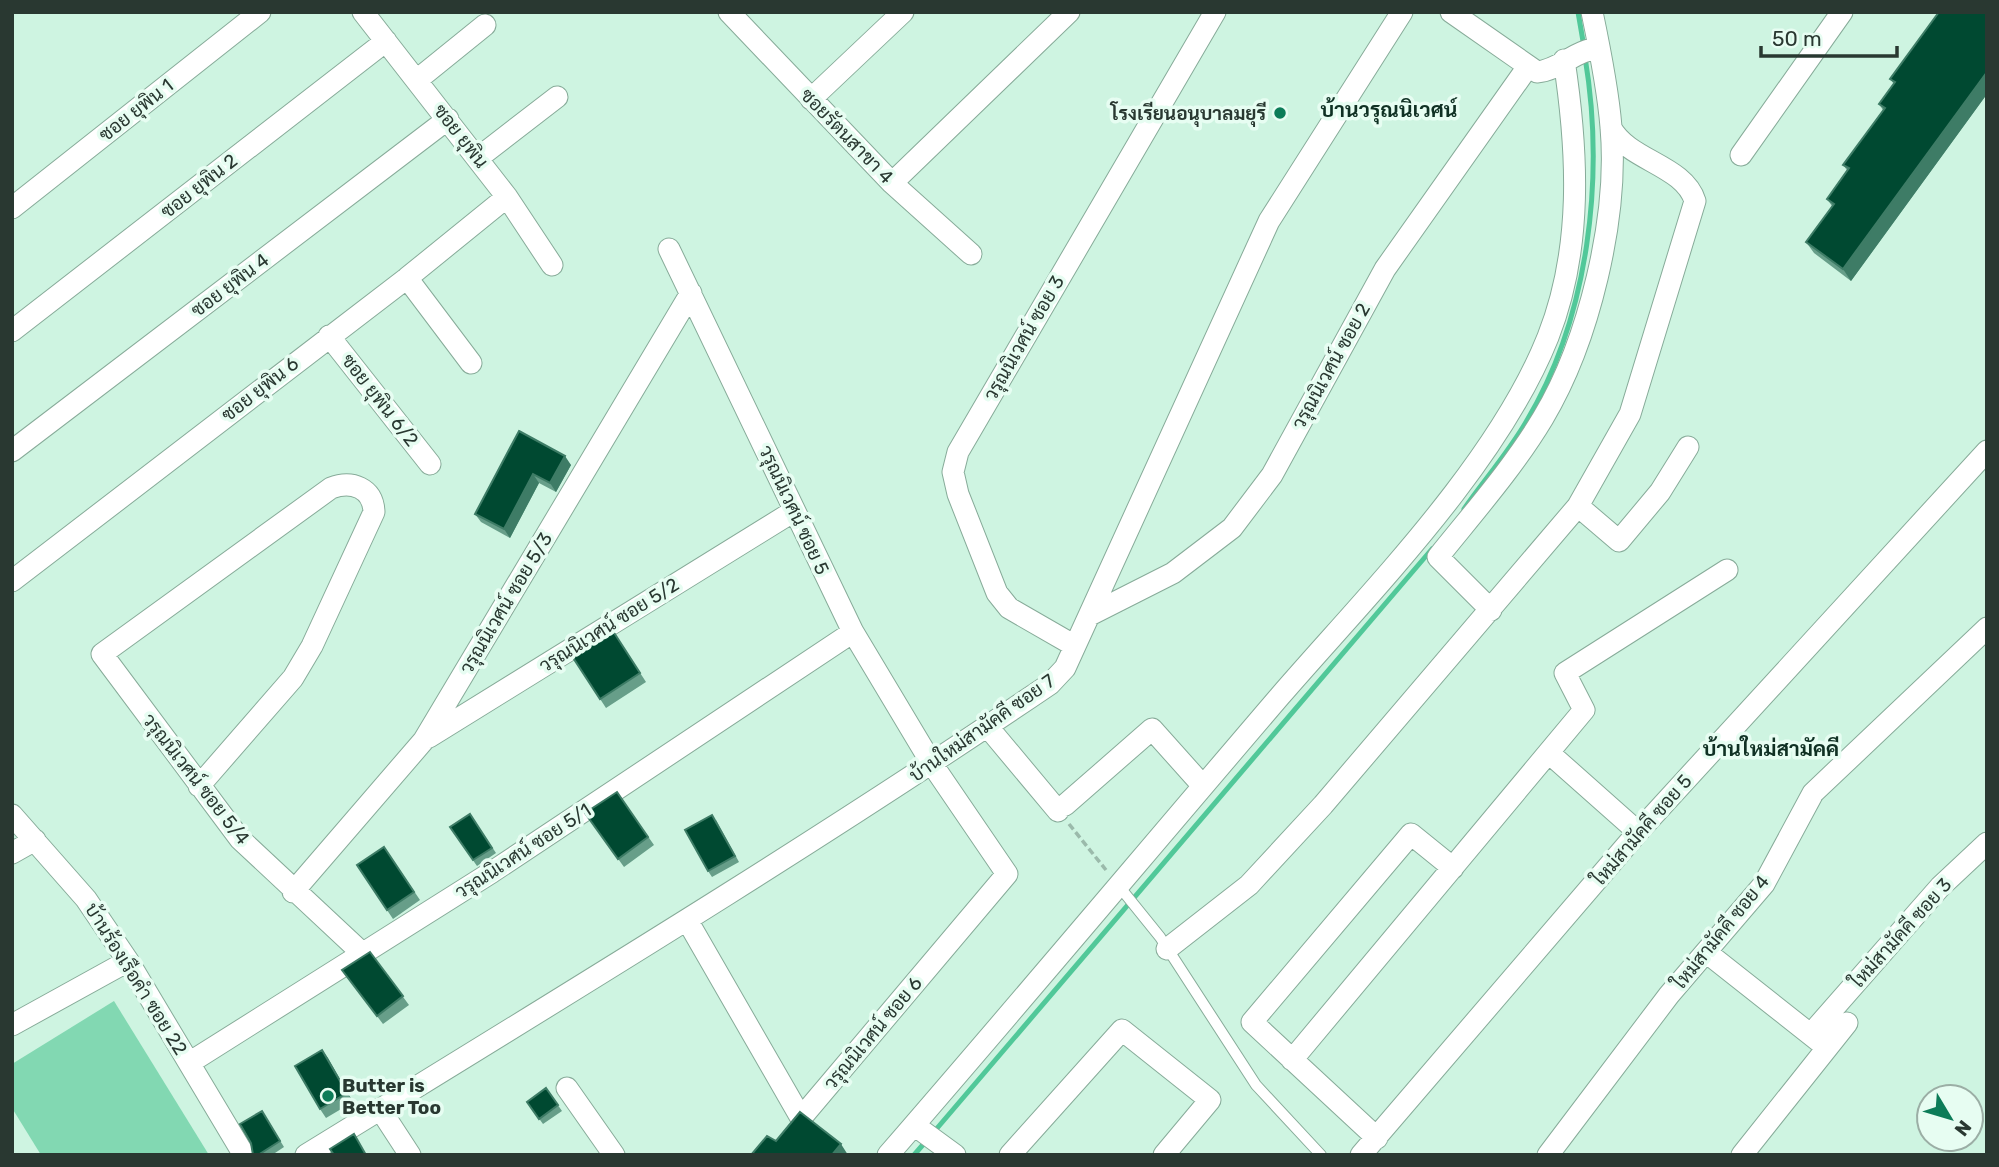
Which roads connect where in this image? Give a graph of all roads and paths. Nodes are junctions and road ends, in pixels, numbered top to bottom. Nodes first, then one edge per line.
1 (260, 12) edge
2 (363, 12) edge
3 (729, 12) edge
4 (904, 12) edge
5 (1069, 12) edge
6 (1215, 12) edge
7 (1402, 12) edge
8 (1451, 12) edge
9 (1592, 12) edge
10 (1842, 12) edge
11 (485, 25) dead end
12 (386, 41) junction
13 (1583, 52) junction
14 (1527, 68) junction
15 (417, 80) junction
16 (557, 97) dead end
17 (811, 99) junction
18 (448, 119) junction
19 (1612, 128) junction
20 (1741, 155) dead end
21 (478, 158) junction
22 (892, 183) junction
23 (507, 197) junction
24 (12, 208) edge
25 (669, 249) dead end
26 (971, 254) dead end
27 (552, 265) dead end
28 (407, 278) junction
29 (691, 293) junction
30 (12, 331) edge
31 (329, 336) junction
32 (471, 363) dead end
33 (1688, 447) dead end
34 (12, 451) edge
35 (1987, 451) edge
36 (430, 464) dead end
37 (1578, 506) junction
38 (794, 511) junction
39 (1727, 570) dead end
40 (12, 581) edge
41 (1491, 610) junction
42 (1090, 615) junction
43 (1987, 628) edge
44 (853, 632) junction
45 (1075, 646) junction
46 (987, 726) junction
47 (424, 740) junction
48 (1549, 754) junction
49 (932, 764) junction
50 (199, 786) junction
51 (1203, 786) junction
52 (1062, 808) junction
53 (12, 814) edge
54 (1638, 832) junction
55 (35, 840) junction
56 (1987, 843) edge
57 (12, 853) edge
58 (1453, 868) junction
59 (1121, 889) junction
60 (293, 892) junction
61 (687, 920) junction
62 (1167, 949) junction
63 (1706, 951) junction
64 (362, 953) junction
65 (128, 961) junction
66 (1847, 1023) dead end
67 (12, 1025) edge
68 (1818, 1026) dead end
69 (1828, 1048) junction
70 (1292, 1060) junction
71 (189, 1062) junction
72 (567, 1088) dead end
73 (380, 1109) junction
74 (914, 1125) junction
75 (1377, 1138) junction
76 (950, 1151) edge
77 (244, 1155) edge
78 (306, 1155) edge
79 (410, 1155) edge
80 (614, 1155) edge
81 (888, 1155) edge
82 (1010, 1155) edge
83 (1164, 1155) edge
84 (1321, 1155) edge
85 (1361, 1155) edge
86 (1548, 1155) edge
87 (1742, 1155) edge

1 - 24 street, ซอย ยุพิน 1
2 - 12 street, ซอย ยุพิน
3 - 17 street, ซอยรัตนสาขา 4
4 - 17 street
5 - 22 street
6 - 45 street, วรุณนิเวศน์ ซอย 3
7 - 42 street, บ้านใหม่สามัคคี ซอย 7
8 - 14 street
9 - 13 street
10 - 20 street
11 - 15 street
12 - 15 street, ซอย ยุพิน
12 - 30 street, ซอย ยุพิน 2
13 - 14 street
13 - 19 street
13 - 51 street
14 - 42 street, วรุณนิเวศน์ ซอย 2
15 - 18 street, ซอย ยุพิน
16 - 21 street
17 - 22 street, ซอยรัตนสาขา 4
18 - 21 street, ซอย ยุพิน
18 - 34 street, ซอย ยุพิน 4
19 - 37 street
19 - 41 street
21 - 23 street, ซอย ยุพิน
22 - 26 street, ซอยรัตนสาขา 4
23 - 27 street, ซอย ยุพิน
23 - 28 street, ซอย ยุพิน 6
25 - 29 street, วรุณนิเวศน์ ซอย 5
28 - 31 street, ซอย ยุพิน 6
28 - 32 street
29 - 38 street, วรุณนิเวศน์ ซอย 5
29 - 47 street, วรุณนิเวศน์ ซอย 5/3
31 - 36 street, ซอย ยุพิน 6/2
31 - 40 street, ซอย ยุพิน 6
33 - 37 street
35 - 54 street, ใหม่สามัคคี ซอย 5
37 - 41 street
38 - 44 street, วรุณนิเวศน์ ซอย 5
38 - 47 street, วรุณนิเวศน์ ซอย 5/2
39 - 48 street
41 - 62 street
42 - 45 street, บ้านใหม่สามัคคี ซอย 7
43 - 63 street, ใหม่สามัคคี ซอย 4
44 - 49 street, วรุณนิเวศน์ ซอย 5
44 - 64 street, วรุณนิเวศน์ ซอย 5/1
45 - 46 street, บ้านใหม่สามัคคี ซอย 7
46 - 49 street, บ้านใหม่สามัคคี ซอย 7
46 - 52 street
47 - 60 street, วรุณนิเวศน์ ซอย 5/3
48 - 54 street
48 - 58 street
49 - 61 street, บ้านใหม่สามัคคี ซอย 7
49 - 61 street, วรุณนิเวศน์ ซอย 6
50 - 50 street, วรุณนิเวศน์ ซอย 5/4
50 - 60 street, วรุณนิเวศน์ ซอย 5/4
51 - 52 street
51 - 59 street
52 - 59 path
53 - 55 street, บ้านร้องเรือคำ ซอย 22
54 - 75 street, ใหม่สามัคคี ซอย 5
55 - 57 street
55 - 65 street, บ้านร้องเรือคำ ซอย 22
56 - 68 street, ใหม่สามัคคี ซอย 3
58 - 70 street
58 - 70 street
59 - 62 lane
59 - 74 street
60 - 64 street, วรุณนิเวศน์ ซอย 5/4
61 - 73 street, บ้านใหม่สามัคคี ซอย 7
62 - 84 lane
63 - 69 street
63 - 86 street, ใหม่สามัคคี ซอย 4
64 - 71 street, วรุณนิเวศน์ ซอย 5/1
65 - 67 street
65 - 71 street, บ้านร้องเรือคำ ซอย 22
66 - 69 street
69 - 87 street
70 - 75 street
71 - 77 street, บ้านร้องเรือคำ ซอย 22
72 - 80 street
73 - 78 street, บ้านใหม่สามัคคี ซอย 7
73 - 79 street
74 - 76 street
74 - 81 street
75 - 85 street, ใหม่สามัคคี ซอย 5
82 - 83 street

